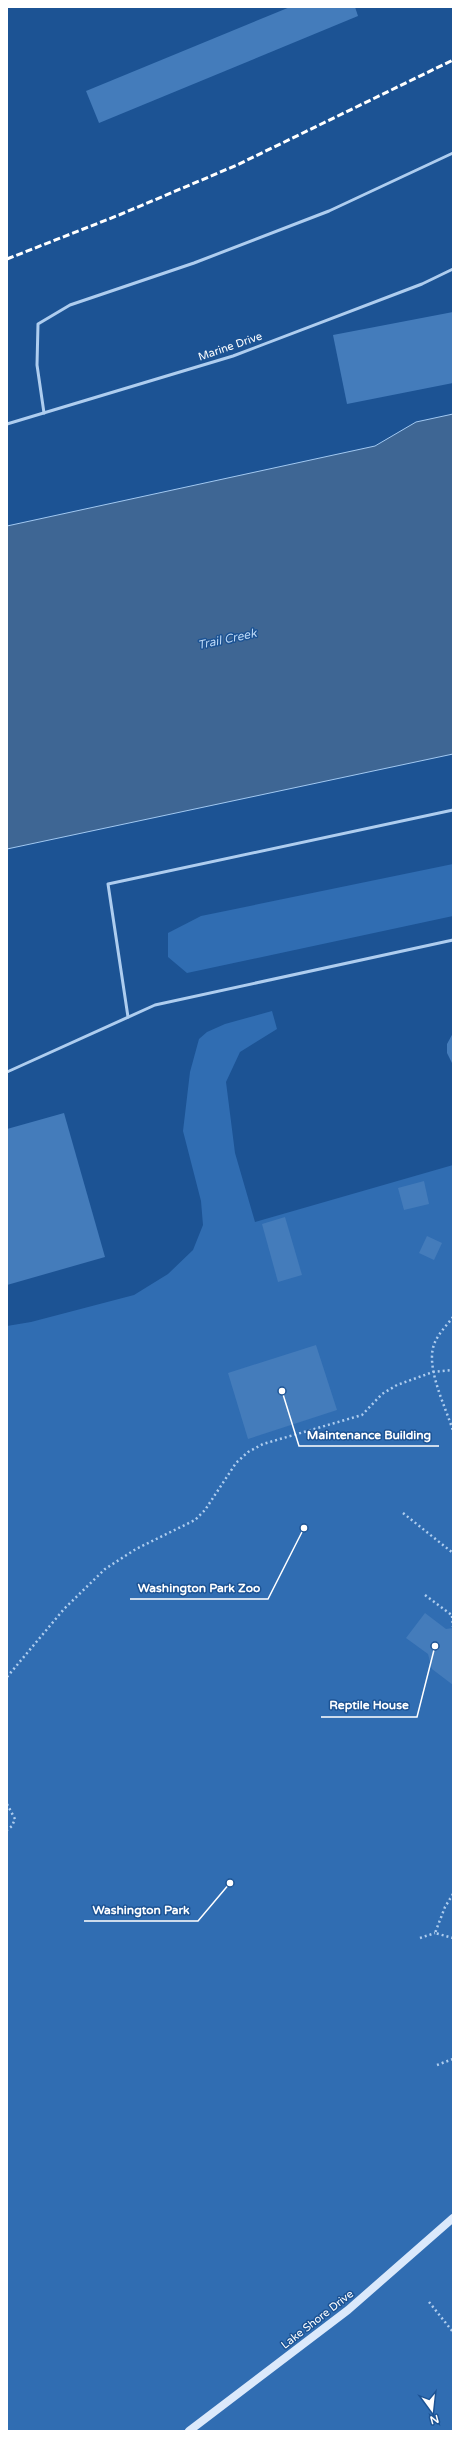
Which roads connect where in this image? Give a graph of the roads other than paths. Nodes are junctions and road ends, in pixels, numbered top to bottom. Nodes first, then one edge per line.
1 (453, 153) edge
2 (453, 269) edge
3 (44, 413) junction
4 (7, 424) edge
5 (453, 810) edge
6 (453, 940) edge
7 (128, 1017) junction
8 (7, 1072) edge
9 (453, 2218) edge
10 (190, 2431) edge

1 - 3 lane
2 - 3 lane, Marine Drive
3 - 4 lane, Marine Drive
5 - 7 lane
6 - 7 lane
7 - 8 lane
9 - 10 street, Lake Shore Drive

